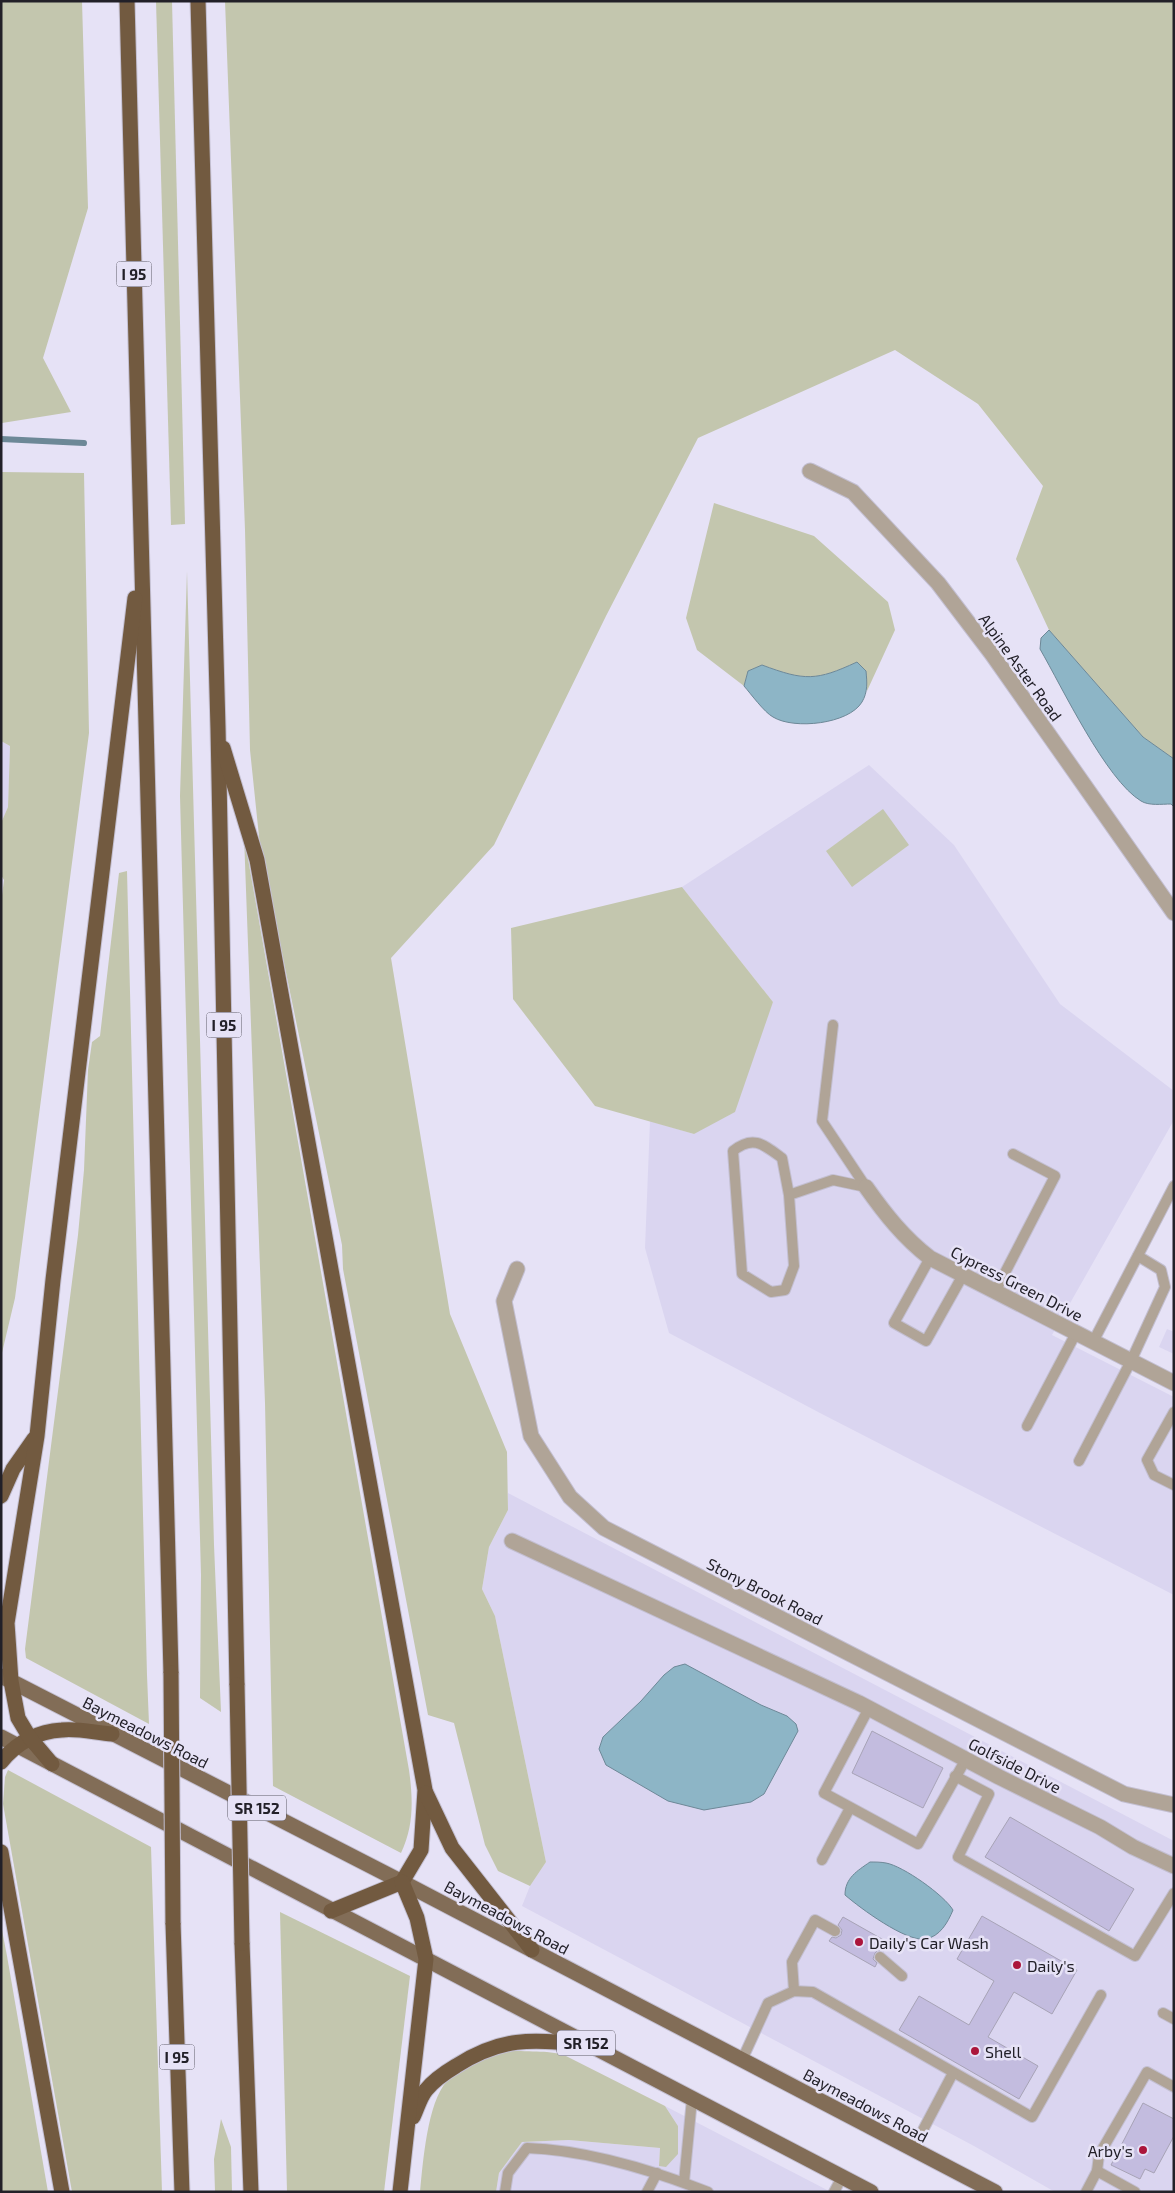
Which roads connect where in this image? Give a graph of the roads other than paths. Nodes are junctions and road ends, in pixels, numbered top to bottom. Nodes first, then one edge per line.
1 (127, 1) edge
2 (198, 1) edge
3 (810, 471) dead end
4 (142, 547) junction
5 (218, 728) junction
6 (1174, 913) edge
7 (833, 1025) dead end
8 (1013, 1154) dead end
9 (1174, 1186) edge
10 (866, 1187) junction
11 (789, 1195) junction
12 (1138, 1256) junction
13 (930, 1258) junction
14 (517, 1269) dead end
15 (963, 1275) junction
16 (995, 1292) junction
17 (1076, 1333) junction
18 (1093, 1342) junction
19 (1132, 1362) junction
20 (1174, 1383) edge
21 (1174, 1412) edge
22 (1027, 1426) dead end
23 (37, 1436) junction
24 (1079, 1461) dead end
25 (1174, 1485) edge
26 (1, 1496) edge
27 (512, 1541) dead end
28 (4, 1628) edge
29 (6, 1679) edge
30 (869, 1708) junction
31 (112, 1734) junction
32 (1, 1737) edge
33 (23, 1742) junction
34 (966, 1759) junction
35 (1, 1762) edge
36 (52, 1764) joint
37 (955, 1776) junction
38 (999, 1777) junction
39 (425, 1790) junction
40 (990, 1794) junction
41 (1174, 1805) edge
42 (850, 1808) junction
43 (1, 1852) edge
44 (822, 1860) dead end
45 (1174, 1866) edge
46 (402, 1882) junction
47 (1174, 1893) edge
48 (331, 1911) junction
49 (835, 1931) dead end
50 (532, 1950) junction
51 (880, 1957) dead end
52 (426, 1960) junction
53 (902, 1976) dead end
54 (794, 1991) junction
55 (1102, 1994) dead end
56 (1163, 2013) dead end
57 (1174, 2019) edge
58 (589, 2045) junction
59 (742, 2060) junction
60 (953, 2072) junction
61 (1174, 2087) edge
62 (692, 2099) junction
63 (408, 2128) junction
64 (912, 2149) junction
65 (1097, 2171) junction
66 (657, 2173) junction
67 (842, 2177) junction
68 (684, 2182) junction
69 (62, 2192) edge
70 (182, 2192) edge
71 (250, 2192) edge
72 (400, 2192) edge
73 (505, 2192) edge
74 (647, 2192) edge
75 (707, 2192) edge
76 (834, 2192) edge
77 (871, 2192) edge
78 (995, 2192) edge
79 (1086, 2192) edge
80 (1135, 2192) edge

1 - 4 highway, I 95
2 - 5 highway, I 95
3 - 6 street, Alpine Aster Road
4 - 23 highway
4 - 70 highway, I 95, bridge
5 - 39 highway
5 - 71 highway, I 95, bridge
7 - 10 lane
8 - 16 lane
9 - 12 lane
10 - 11 lane
10 - 13 street, Cypress Green Drive
11 - 11 lane
12 - 18 lane
12 - 19 lane
13 - 15 street, Cypress Green Drive
13 - 15 lane
14 - 41 street, Stony Brook Road
15 - 16 street, Cypress Green Drive
16 - 17 street, Cypress Green Drive
17 - 18 street, Cypress Green Drive
17 - 22 lane
18 - 19 street, Cypress Green Drive
19 - 20 street, Cypress Green Drive
19 - 24 lane
21 - 25 lane
23 - 26 highway
23 - 28 highway
27 - 30 street, Golfside Drive
28 - 29 highway
29 - 31 main road, Baymeadows Road / SR 152
29 - 33 highway
30 - 34 street, Golfside Drive
30 - 42 lane
31 - 33 highway
31 - 46 main road, Baymeadows Road / SR 152
32 - 33 main road
33 - 35 highway
33 - 36 highway
34 - 37 lane
34 - 38 street, Golfside Drive
36 - 48 main road, SR 152
37 - 40 lane
37 - 42 lane
38 - 40 lane
38 - 45 street, Golfside Drive
39 - 46 highway
39 - 50 highway
40 - 47 lane
42 - 44 lane
43 - 69 highway
46 - 48 highway
46 - 50 main road, Baymeadows Road / SR 152
46 - 52 highway
48 - 52 main road, SR 152
49 - 54 lane
50 - 59 main road, Baymeadows Road / SR 152
51 - 53 lane
52 - 58 main road, SR 152
52 - 63 highway
54 - 59 lane
54 - 60 lane
55 - 60 lane
56 - 57 lane
58 - 62 main road, SR 152
58 - 63 highway
59 - 64 main road, Baymeadows Road / SR 152
60 - 64 lane
61 - 65 lane
62 - 67 main road, SR 152
62 - 68 lane
63 - 72 highway
64 - 78 main road, Baymeadows Road / SR 152
65 - 79 lane
65 - 80 lane
66 - 68 lane
66 - 73 lane
66 - 74 lane
67 - 76 lane
67 - 77 main road, SR 152
68 - 75 lane

